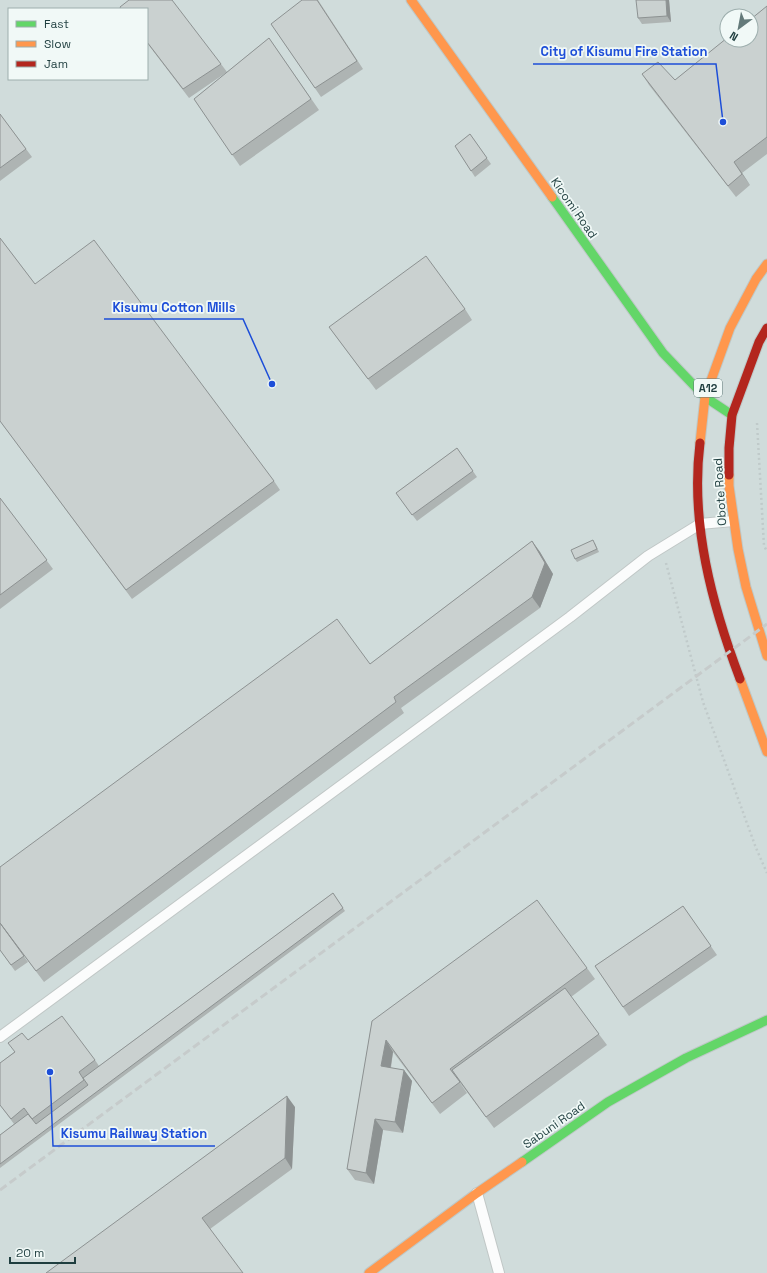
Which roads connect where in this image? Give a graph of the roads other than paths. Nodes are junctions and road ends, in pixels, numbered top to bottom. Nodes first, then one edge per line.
1 (411, 0) edge
2 (767, 264) edge
3 (767, 328) edge
4 (704, 397) junction
5 (732, 415) junction
6 (734, 521) junction
7 (700, 524) junction
8 (767, 656) edge
9 (767, 752) edge
10 (767, 1020) edge
11 (0, 1037) edge
12 (477, 1194) junction
13 (369, 1273) edge
14 (499, 1273) edge

1 - 4 main road, Kicomi Road
2 - 4 main road, Obote Road / A12
3 - 5 main road, Obote Road / A12
4 - 5 main road, Kicomi Road
4 - 7 main road, Obote Road / A12
5 - 6 main road, Obote Road / A12
6 - 7 lane
6 - 8 main road, Obote Road / A12
7 - 9 main road, A12
7 - 11 lane
10 - 12 main road, Sabuni Road
12 - 13 main road, Sabuni Road
12 - 14 lane

